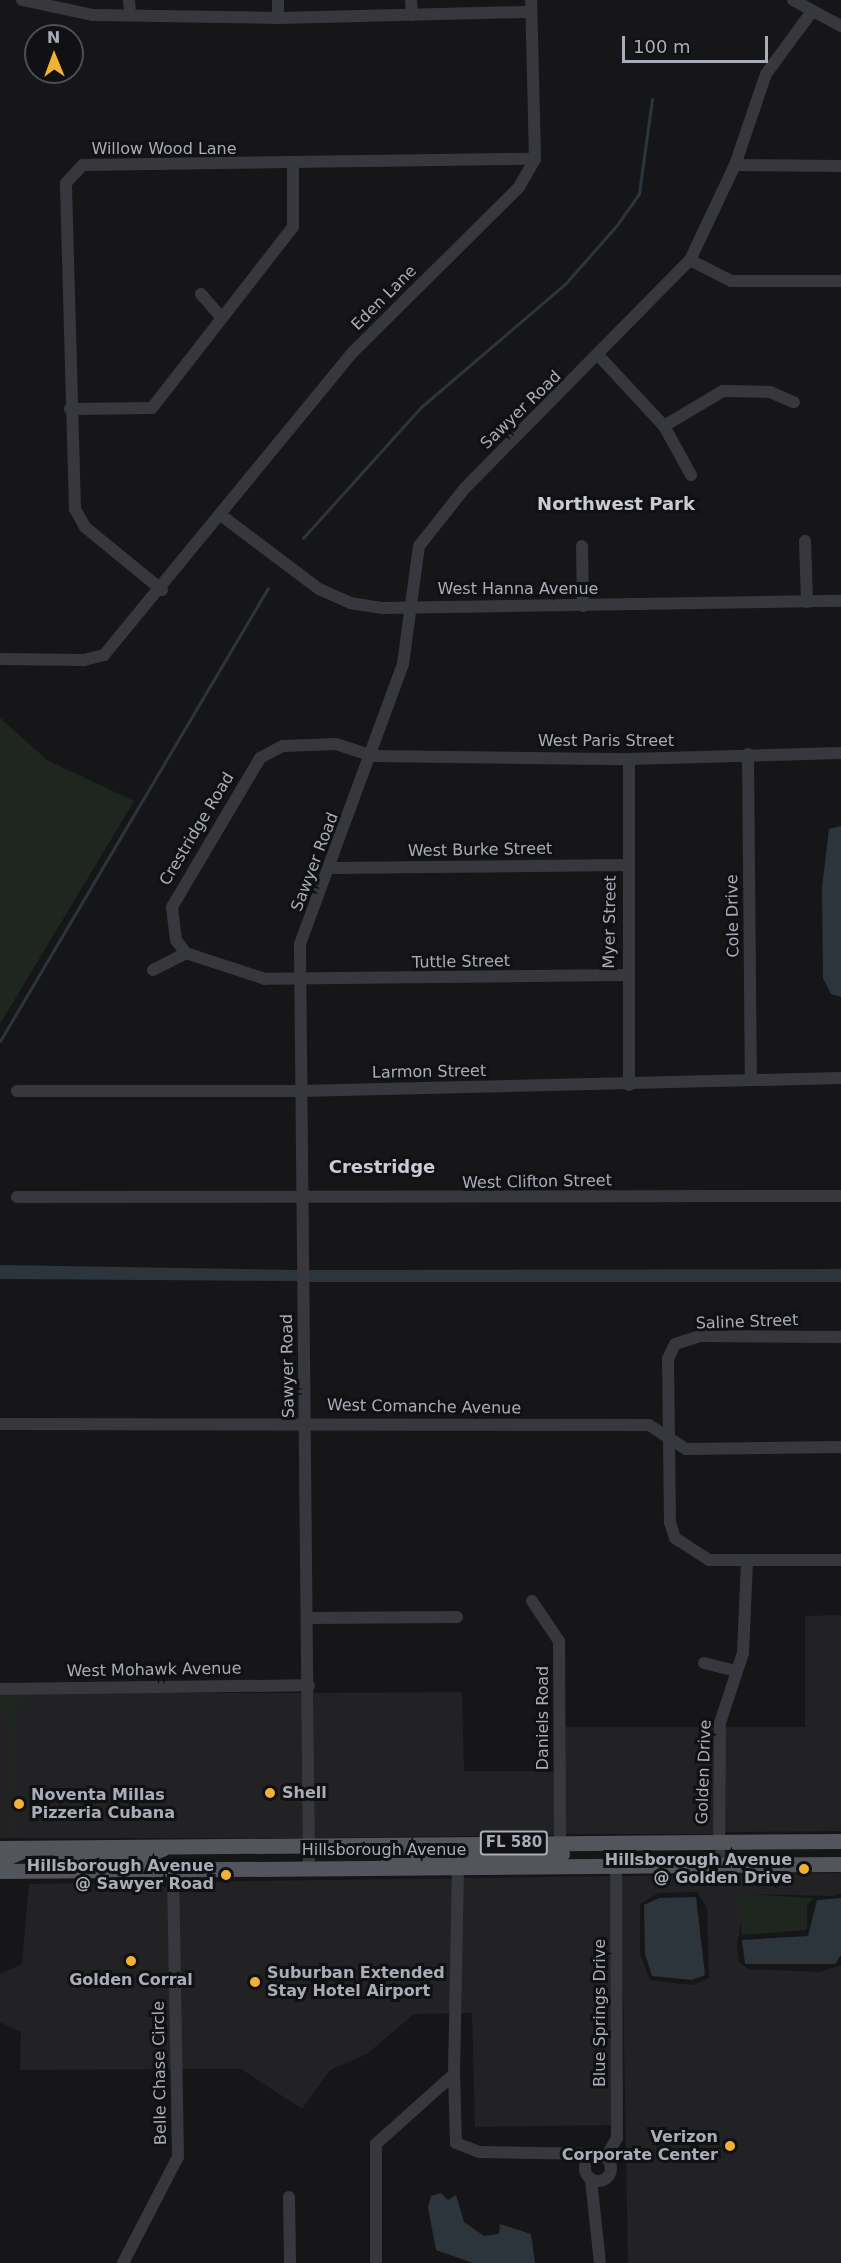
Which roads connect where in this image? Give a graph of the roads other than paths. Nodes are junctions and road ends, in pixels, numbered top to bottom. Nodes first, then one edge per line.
1 (22, 0) edge
2 (129, 0) edge
3 (278, 0) edge
4 (411, 0) edge
5 (793, 0) edge
6 (531, 6) edge
7 (130, 14) junction
8 (810, 14) junction
9 (411, 15) junction
10 (278, 18) junction
11 (841, 26) edge
12 (535, 159) junction
13 (735, 165) junction
14 (292, 166) junction
15 (841, 166) edge
16 (690, 260) junction
17 (841, 281) edge
18 (201, 294) dead end
19 (220, 316) junction
20 (599, 356) junction
21 (794, 402) dead end
22 (70, 409) junction
23 (664, 426) junction
24 (691, 475) dead end
25 (222, 516) junction
26 (805, 541) dead end
27 (582, 546) dead end
28 (162, 590) junction
29 (841, 601) edge
30 (807, 602) junction
31 (409, 606) junction
32 (583, 606) junction
33 (0, 659) edge
34 (841, 753) edge
35 (748, 754) junction
36 (372, 756) junction
37 (629, 759) junction
38 (628, 865) junction
39 (332, 868) junction
40 (186, 953) junction
41 (153, 970) dead end
42 (625, 975) junction
43 (297, 981) junction
44 (751, 1078) junction
45 (841, 1078) edge
46 (629, 1085) junction
47 (17, 1090) dead end
48 (298, 1091) junction
49 (841, 1196) edge
50 (17, 1197) dead end
51 (302, 1201) junction
52 (841, 1337) edge
53 (305, 1422) junction
54 (0, 1424) edge
55 (669, 1436) junction
56 (841, 1447) edge
57 (841, 1560) edge
58 (747, 1562) junction
59 (532, 1601) dead end
60 (457, 1617) dead end
61 (308, 1618) junction
62 (704, 1663) dead end
63 (736, 1671) junction
64 (309, 1685) junction
65 (0, 1689) edge
66 (841, 1841) edge
67 (718, 1842) junction
68 (480, 1843) junction
69 (597, 1843) junction
70 (309, 1844) junction
71 (560, 1844) junction
72 (171, 1845) junction
73 (0, 1848) edge
74 (29, 1848) junction
75 (0, 1861) edge
76 (841, 1864) edge
77 (616, 1865) junction
78 (719, 1865) junction
79 (309, 1868) junction
80 (377, 1868) junction
81 (458, 1868) junction
82 (173, 1870) junction
83 (0, 1871) edge
84 (43, 1871) junction
85 (454, 2074) junction
86 (601, 2155) junction
87 (591, 2180) junction
88 (289, 2197) dead end
89 (123, 2263) edge
90 (290, 2263) edge
91 (376, 2263) edge
92 (600, 2263) edge

1 - 7 street
2 - 7 street
3 - 10 street
4 - 9 street
5 - 8 street
6 - 9 street
6 - 12 street
7 - 10 street
8 - 11 street
8 - 13 street, Sawyer Road
9 - 10 street
12 - 14 street, Willow Wood Lane
12 - 25 street, Eden Lane
13 - 15 street
13 - 16 street, Sawyer Road
14 - 19 street
14 - 22 street, Willow Wood Lane
16 - 17 street
16 - 20 street, Sawyer Road
18 - 19 street
19 - 22 street
20 - 23 street
20 - 31 street, Sawyer Road
21 - 23 street
22 - 28 street, Willow Wood Lane
23 - 24 street
25 - 28 street, Eden Lane
25 - 31 street, West Hanna Avenue
26 - 30 street
27 - 32 street
28 - 33 street
29 - 30 street, West Hanna Avenue
30 - 32 street, West Hanna Avenue
31 - 32 street, West Hanna Avenue
31 - 36 street, Sawyer Road
34 - 35 street, West Paris Street
35 - 37 street, West Paris Street
35 - 44 street, Cole Drive
36 - 37 street, West Paris Street
36 - 39 street, Sawyer Road
36 - 40 street, Crestridge Road
37 - 38 street, Myer Street
38 - 39 street, West Burke Street
38 - 42 street, Myer Street
39 - 43 street, Sawyer Road
40 - 41 street
40 - 43 street
42 - 43 street, Tuttle Street
42 - 46 street, Myer Street
43 - 48 street, Sawyer Road
44 - 45 street, Larmon Street
44 - 46 street, Larmon Street
46 - 48 street, Larmon Street
47 - 48 street, Larmon Street
48 - 51 street, Sawyer Road
49 - 51 street, West Clifton Street
50 - 51 street, West Clifton Street
51 - 53 street, Sawyer Road
52 - 55 street, Saline Street
53 - 54 street, West Comanche Avenue
53 - 55 street, West Comanche Avenue
53 - 61 street, Sawyer Road
55 - 56 street, West Comanche Avenue
55 - 58 street, Saline Street
57 - 58 street
58 - 63 street, Golden Drive
59 - 71 street, Daniels Road
60 - 61 street
61 - 64 street, Sawyer Road
62 - 63 street
63 - 67 street, Golden Drive
64 - 65 street, West Mohawk Avenue
64 - 70 street, Sawyer Road
66 - 67 main road, Hillsborough Avenue / FL 580
67 - 69 main road, Hillsborough Avenue / FL 580
67 - 78 street, Golden Drive
68 - 70 main road, Hillsborough Avenue / FL 580
68 - 71 main road, Hillsborough Avenue / FL 580
68 - 80 main road
69 - 71 main road, Hillsborough Avenue / FL 580
69 - 81 main road
70 - 72 main road, Hillsborough Avenue / FL 580
70 - 79 street, Sawyer Road
72 - 74 main road, Hillsborough Avenue / FL 580
72 - 84 main road
73 - 74 main road, Hillsborough Avenue / FL 580
74 - 75 main road
76 - 78 main road, Hillsborough Avenue / FL 580
77 - 78 main road, Hillsborough Avenue / FL 580
77 - 81 main road, Hillsborough Avenue / FL 580
77 - 86 street, Blue Springs Drive
79 - 80 main road, Hillsborough Avenue / FL 580
79 - 82 main road, Hillsborough Avenue / FL 580
80 - 81 main road, Hillsborough Avenue / FL 580
81 - 85 street
82 - 84 main road, Hillsborough Avenue / FL 580
82 - 89 street, Belle Chase Circle
83 - 84 main road, Hillsborough Avenue / FL 580
85 - 86 street
85 - 91 street
86 - 87 street
86 - 87 street
87 - 92 street
88 - 90 street

